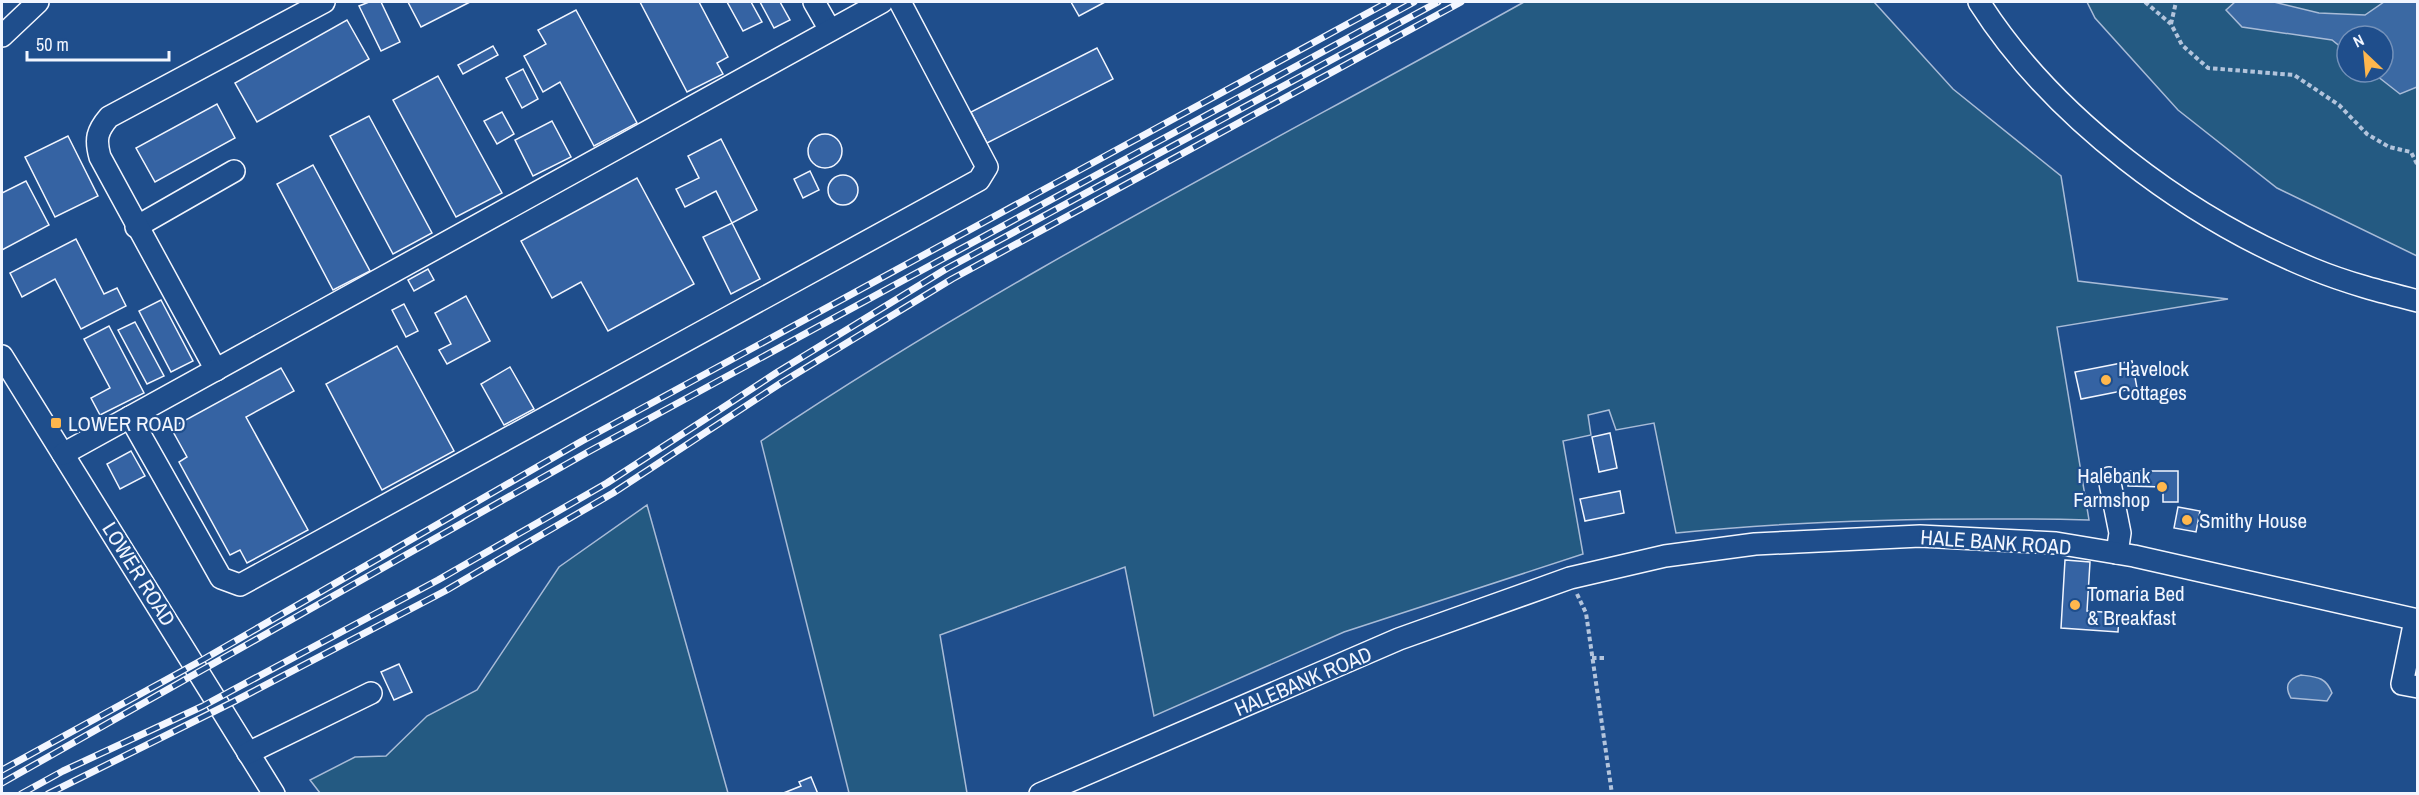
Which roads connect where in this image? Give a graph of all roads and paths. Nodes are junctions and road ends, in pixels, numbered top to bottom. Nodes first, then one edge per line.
1 (38, 2) edge
2 (324, 2) edge
3 (814, 2) edge
4 (882, 2) edge
5 (900, 2) edge
6 (1979, 2) edge
7 (2145, 2) edge
8 (2176, 2) edge
9 (2171, 24) junction
10 (830, 30) junction
11 (2, 36) edge
12 (2418, 149) edge
13 (2411, 152) junction
14 (2418, 166) edge
15 (234, 171) dead end
16 (136, 227) junction
17 (2418, 301) edge
18 (2, 356) edge
19 (216, 370) junction
20 (130, 417) junction
21 (63, 454) junction
22 (2109, 478) dead end
23 (2117, 553) junction
24 (1570, 578) junction
25 (2416, 620) edge
26 (1592, 658) junction
27 (1605, 658) dead end
28 (2418, 687) edge
29 (371, 693) dead end
30 (248, 753) junction
31 (274, 794) edge
32 (1040, 794) edge
33 (1612, 794) edge

1 - 11 street
2 - 16 street
3 - 10 street
4 - 10 street
5 - 20 street
6 - 17 street
7 - 9 path
8 - 9 path
9 - 13 path
10 - 19 street
12 - 13 path
13 - 14 path
15 - 16 street
16 - 19 street
18 - 21 street, LOWER ROAD
19 - 20 street
20 - 21 street
21 - 30 street, LOWER ROAD
22 - 23 street
23 - 24 street, HALE BANK ROAD
23 - 25 street, HALE BANK ROAD
24 - 26 path
24 - 32 street, HALEBANK ROAD
25 - 28 street
26 - 27 path
26 - 33 path
29 - 30 street
30 - 31 street, LOWER ROAD

